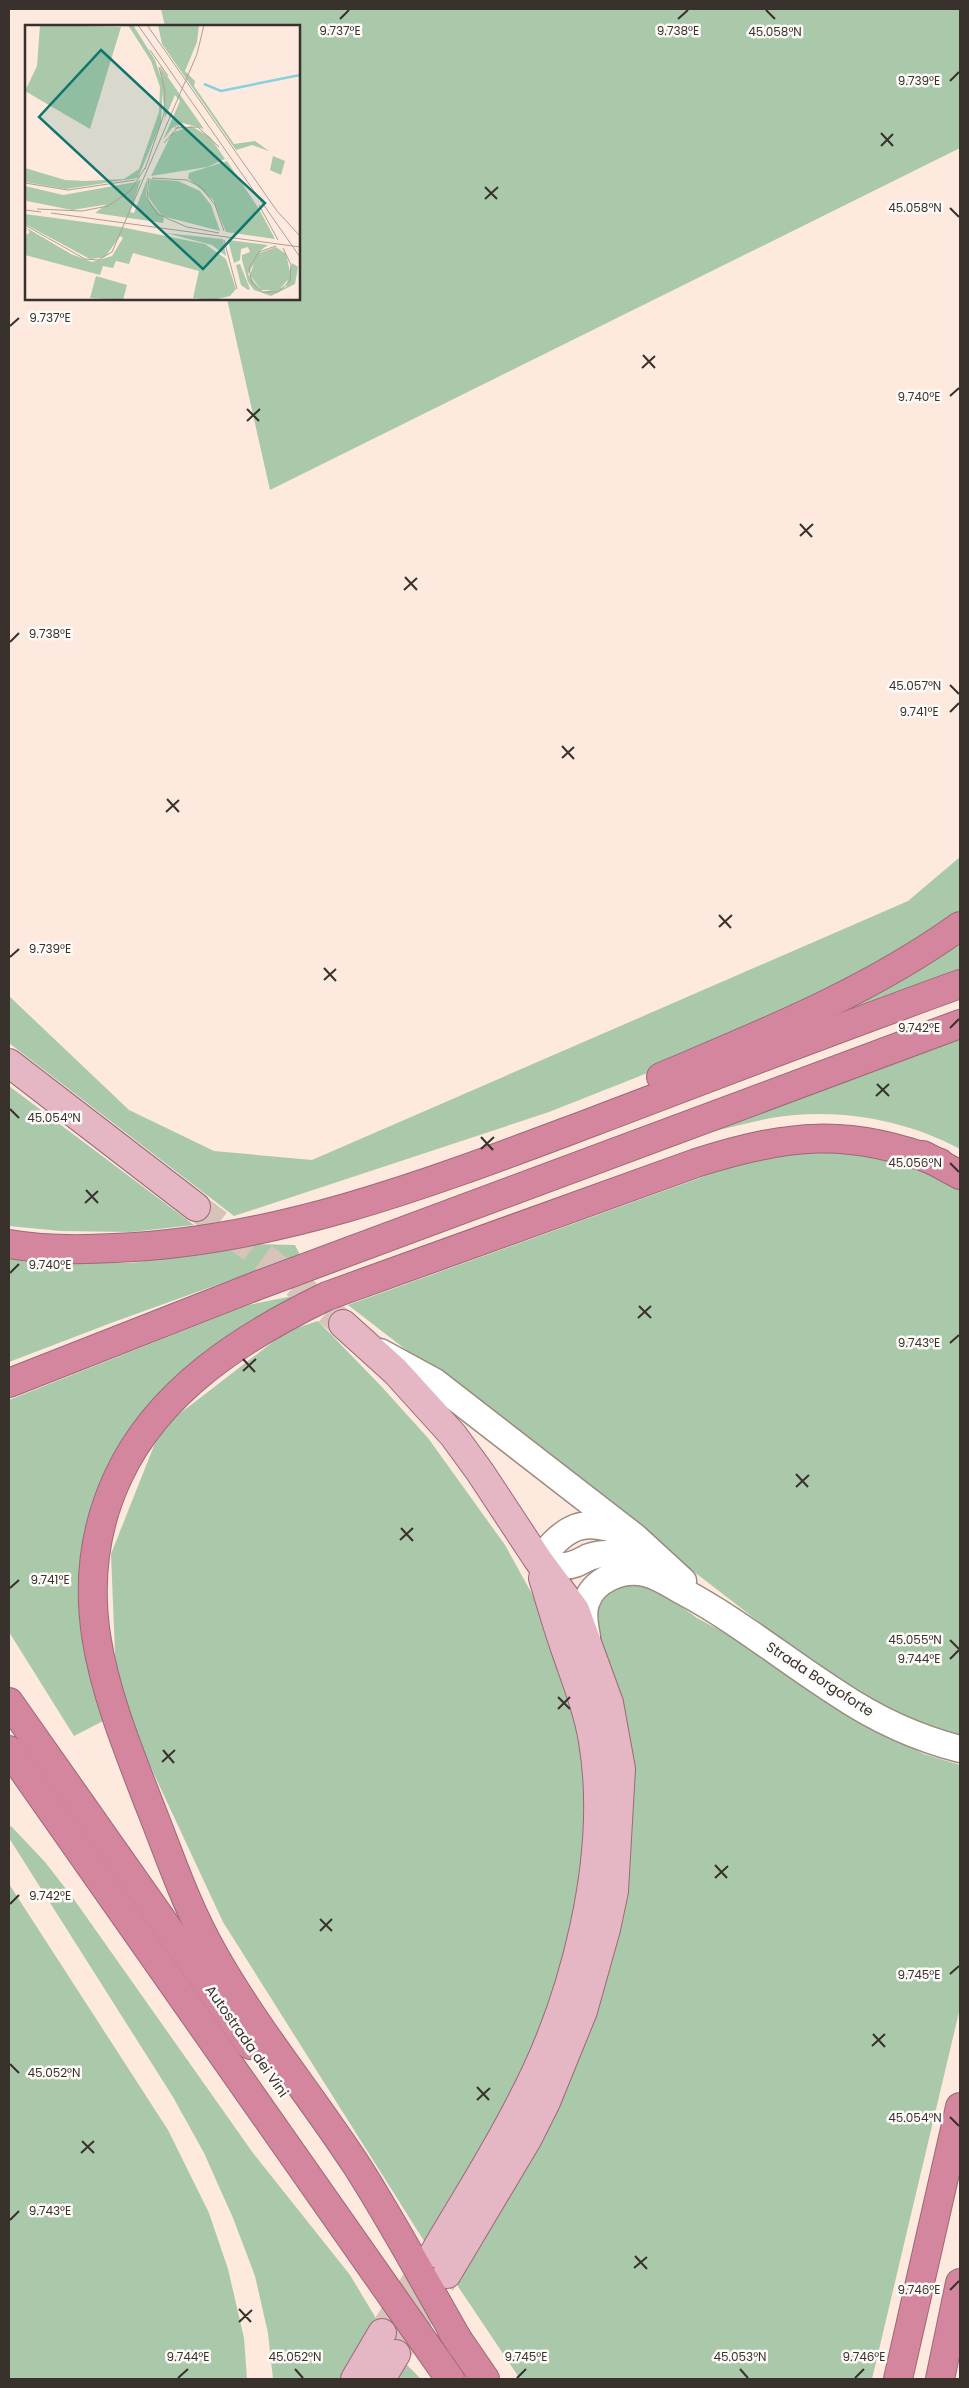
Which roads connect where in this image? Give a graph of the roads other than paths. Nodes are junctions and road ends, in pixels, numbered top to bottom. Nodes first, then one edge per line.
1 (960, 926) edge
2 (960, 984) edge
3 (960, 1024) edge
4 (9, 1063) edge
5 (950, 1169) edge
6 (360, 1203) junction
7 (196, 1208) tunnel mouth
8 (382, 1239) junction
9 (9, 1244) edge
10 (342, 1324) tunnel mouth
11 (367, 1346) junction
12 (9, 1383) edge
13 (635, 1537) junction
14 (538, 1560) junction
15 (689, 1594) junction
16 (713, 1608) junction
17 (587, 1638) junction
18 (9, 1702) edge
19 (960, 1749) edge
20 (9, 1750) edge
21 (960, 2107) edge
22 (960, 2283) edge
23 (461, 2345) junction
24 (355, 2379) edge
25 (381, 2379) edge
26 (450, 2379) edge
27 (485, 2379) edge
28 (898, 2379) edge
29 (940, 2379) edge

1 - 6 highway
2 - 6 highway
3 - 8 highway
4 - 7 main road
5 - 8 highway
5 - 23 highway
6 - 9 highway
8 - 12 highway
10 - 11 main road
11 - 13 street
11 - 14 main road
13 - 14 street
13 - 16 street
14 - 15 street
14 - 17 main road
14 - 17 main road
15 - 16 street
15 - 17 street
16 - 19 street, Strada Borgoforte
18 - 23 highway, Autostrada dei Vini
20 - 26 highway, Autostrada dei Vini
21 - 28 highway
22 - 29 highway
23 - 27 highway, Autostrada dei Vini
24 - 25 main road

